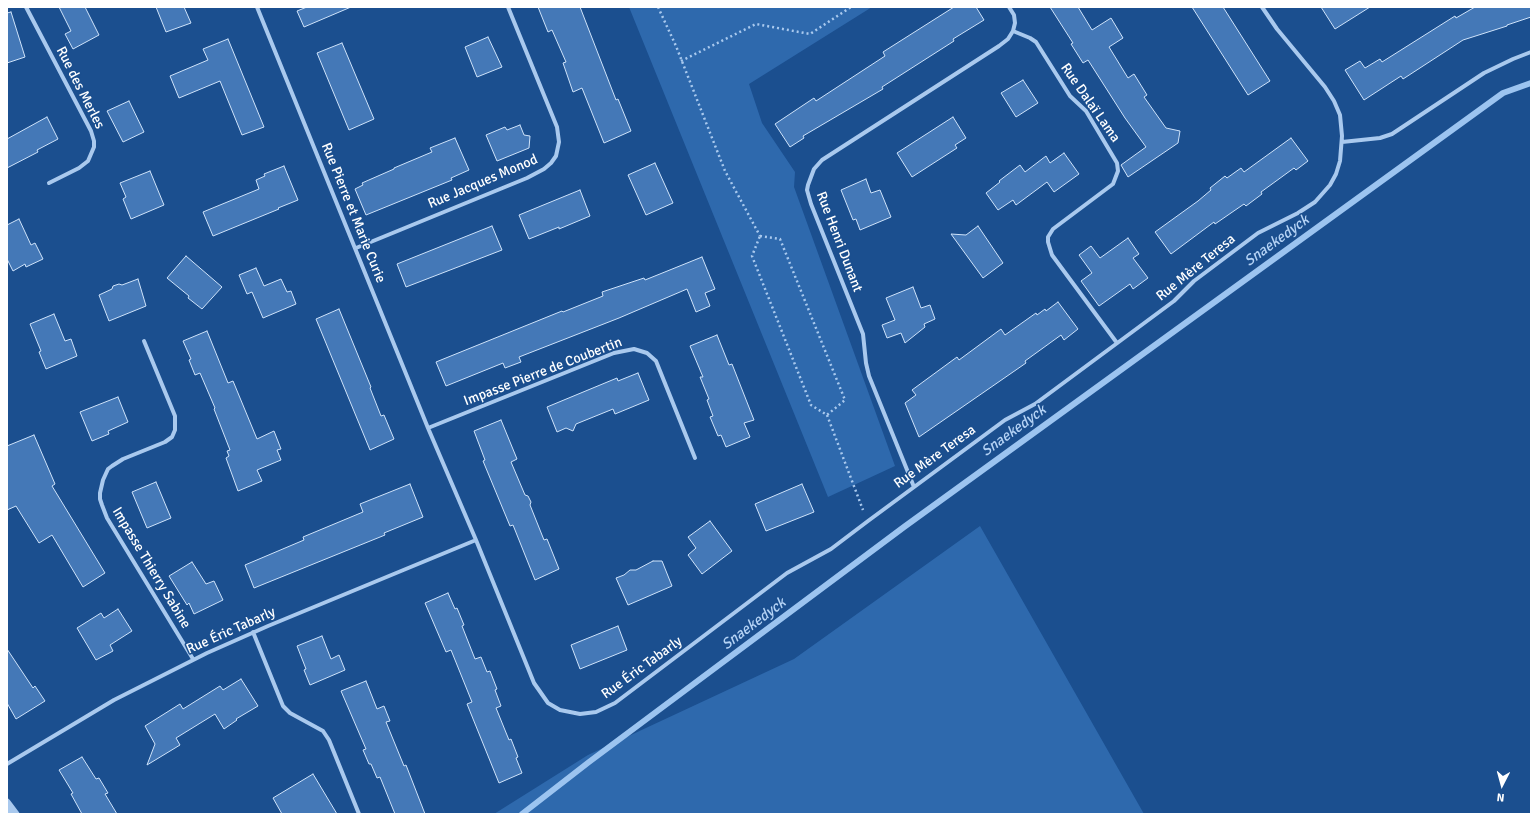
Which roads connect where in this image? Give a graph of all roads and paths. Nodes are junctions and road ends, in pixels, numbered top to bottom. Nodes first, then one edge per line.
1 (26, 7) edge
2 (257, 7) edge
3 (508, 7) edge
4 (658, 7) edge
5 (851, 7) edge
6 (1009, 7) edge
7 (1262, 7) edge
8 (1013, 31) junction
9 (1531, 52) edge
10 (681, 61) junction
11 (1342, 142) junction
12 (49, 183) dead end
13 (760, 236) junction
14 (356, 248) junction
15 (144, 341) dead end
16 (1117, 343) junction
17 (826, 415) junction
18 (428, 428) junction
19 (695, 458) dead end
20 (914, 486) junction
21 (868, 521) junction
22 (476, 540) junction
23 (253, 632) junction
24 (193, 659) junction
25 (7, 764) edge
26 (7, 802) edge
27 (16, 814) edge
28 (359, 814) edge

1 - 12 street, Rue des Merles
2 - 14 street, Rue Pierre et Marie Curie
3 - 14 street, Rue Jacques Monod
4 - 10 path
5 - 10 path
6 - 8 street
7 - 11 street, Rue Mère Teresa
8 - 16 street, Rue Dalaï Lama
8 - 20 street, Rue Henri Dunant
9 - 11 street
10 - 13 path
11 - 16 street, Rue Mère Teresa
13 - 17 path
13 - 17 path
14 - 18 street, Rue Pierre et Marie Curie
15 - 24 street, Impasse Thierry Sabine
16 - 20 street, Rue Mère Teresa
17 - 21 path
18 - 19 street, Impasse Pierre de Coubertin
18 - 22 street, Rue Éric Tabarly
20 - 21 street, Rue Mère Teresa
21 - 22 street, Rue Éric Tabarly
22 - 23 street, Rue Éric Tabarly
23 - 24 street, Rue Éric Tabarly
23 - 28 street
24 - 25 street, Rue Éric Tabarly
26 - 27 street

